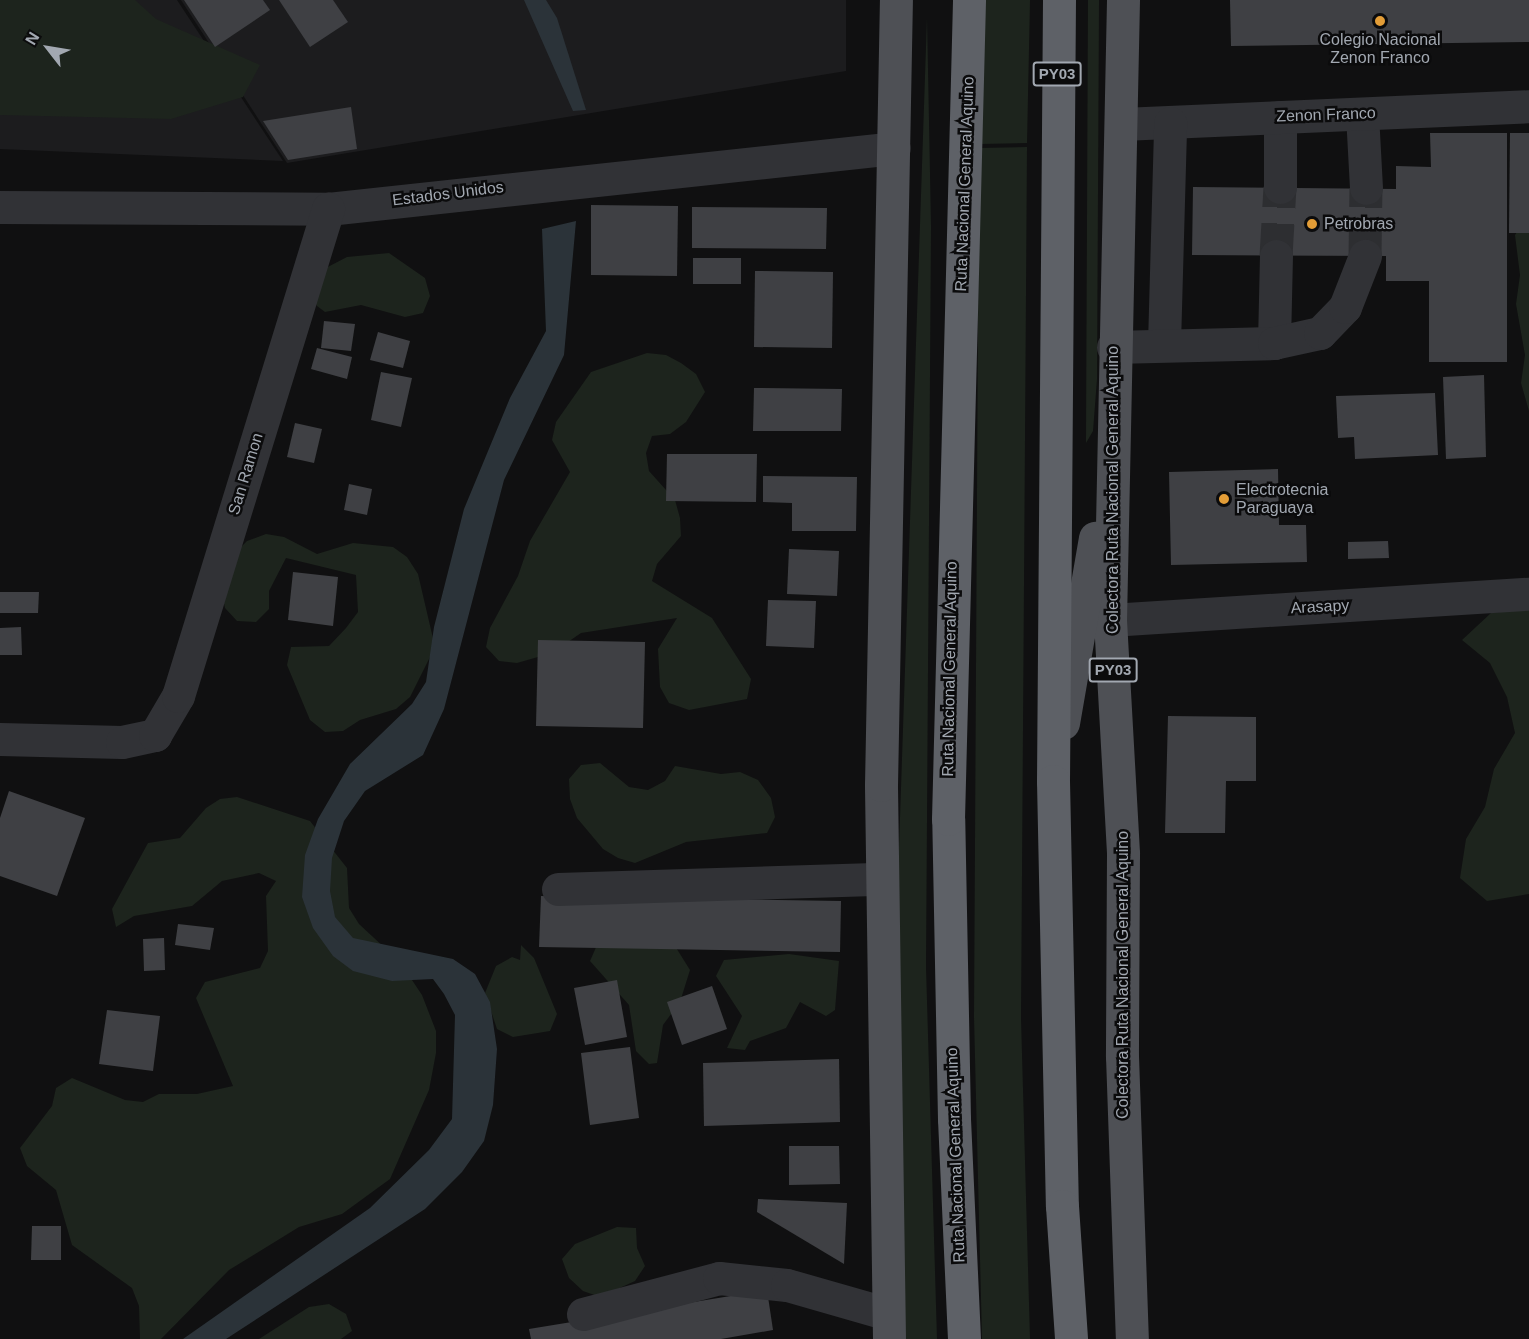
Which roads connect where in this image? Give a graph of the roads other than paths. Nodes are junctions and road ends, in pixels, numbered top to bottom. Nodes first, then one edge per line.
1 (896, 0) edge
2 (969, 0) edge
3 (1059, 0) edge
4 (1123, 0) edge
5 (1529, 106) edge
6 (1362, 114) junction
7 (1280, 117) junction
8 (1170, 123) junction
9 (1122, 124) junction
10 (894, 148) junction
11 (1280, 187) tunnel mouth
12 (1366, 188) tunnel mouth
13 (0, 207) edge
14 (328, 209) junction
15 (1276, 256) tunnel mouth
16 (1365, 256) tunnel mouth
17 (1274, 343) junction
18 (1164, 344) junction
19 (1113, 347) junction
20 (1112, 438) junction
21 (1529, 594) edge
22 (1110, 620) junction
23 (0, 739) edge
24 (1053, 781) junction
25 (882, 879) junction
26 (558, 889) dead end
27 (583, 1314) dead end
28 (889, 1326) edge
29 (964, 1339) edge
30 (1071, 1339) edge
31 (1132, 1339) edge

1 - 10 main road
2 - 29 highway, Ruta Nacional General Aquino
3 - 24 highway, PY03
4 - 9 main road, Colectora Ruta Nacional General Aquino / PY03
5 - 6 street, Zenon Franco
6 - 7 street, Zenon Franco
6 - 12 street
7 - 8 street, Zenon Franco
7 - 11 street
8 - 9 street, Zenon Franco
8 - 18 street
9 - 19 main road, Colectora Ruta Nacional General Aquino / PY03
10 - 14 street, Estados Unidos
10 - 25 main road
13 - 14 street, Estados Unidos
14 - 23 street, San Ramon
15 - 17 street
16 - 17 street
17 - 18 street
18 - 19 street
19 - 20 main road, Colectora Ruta Nacional General Aquino / PY03
20 - 22 main road, Colectora Ruta Nacional General Aquino / PY03
20 - 24 main road
21 - 22 street, Arasapy
22 - 31 main road, Colectora Ruta Nacional General Aquino / PY03
24 - 30 highway, PY03
25 - 26 street
25 - 28 main road
27 - 28 street

